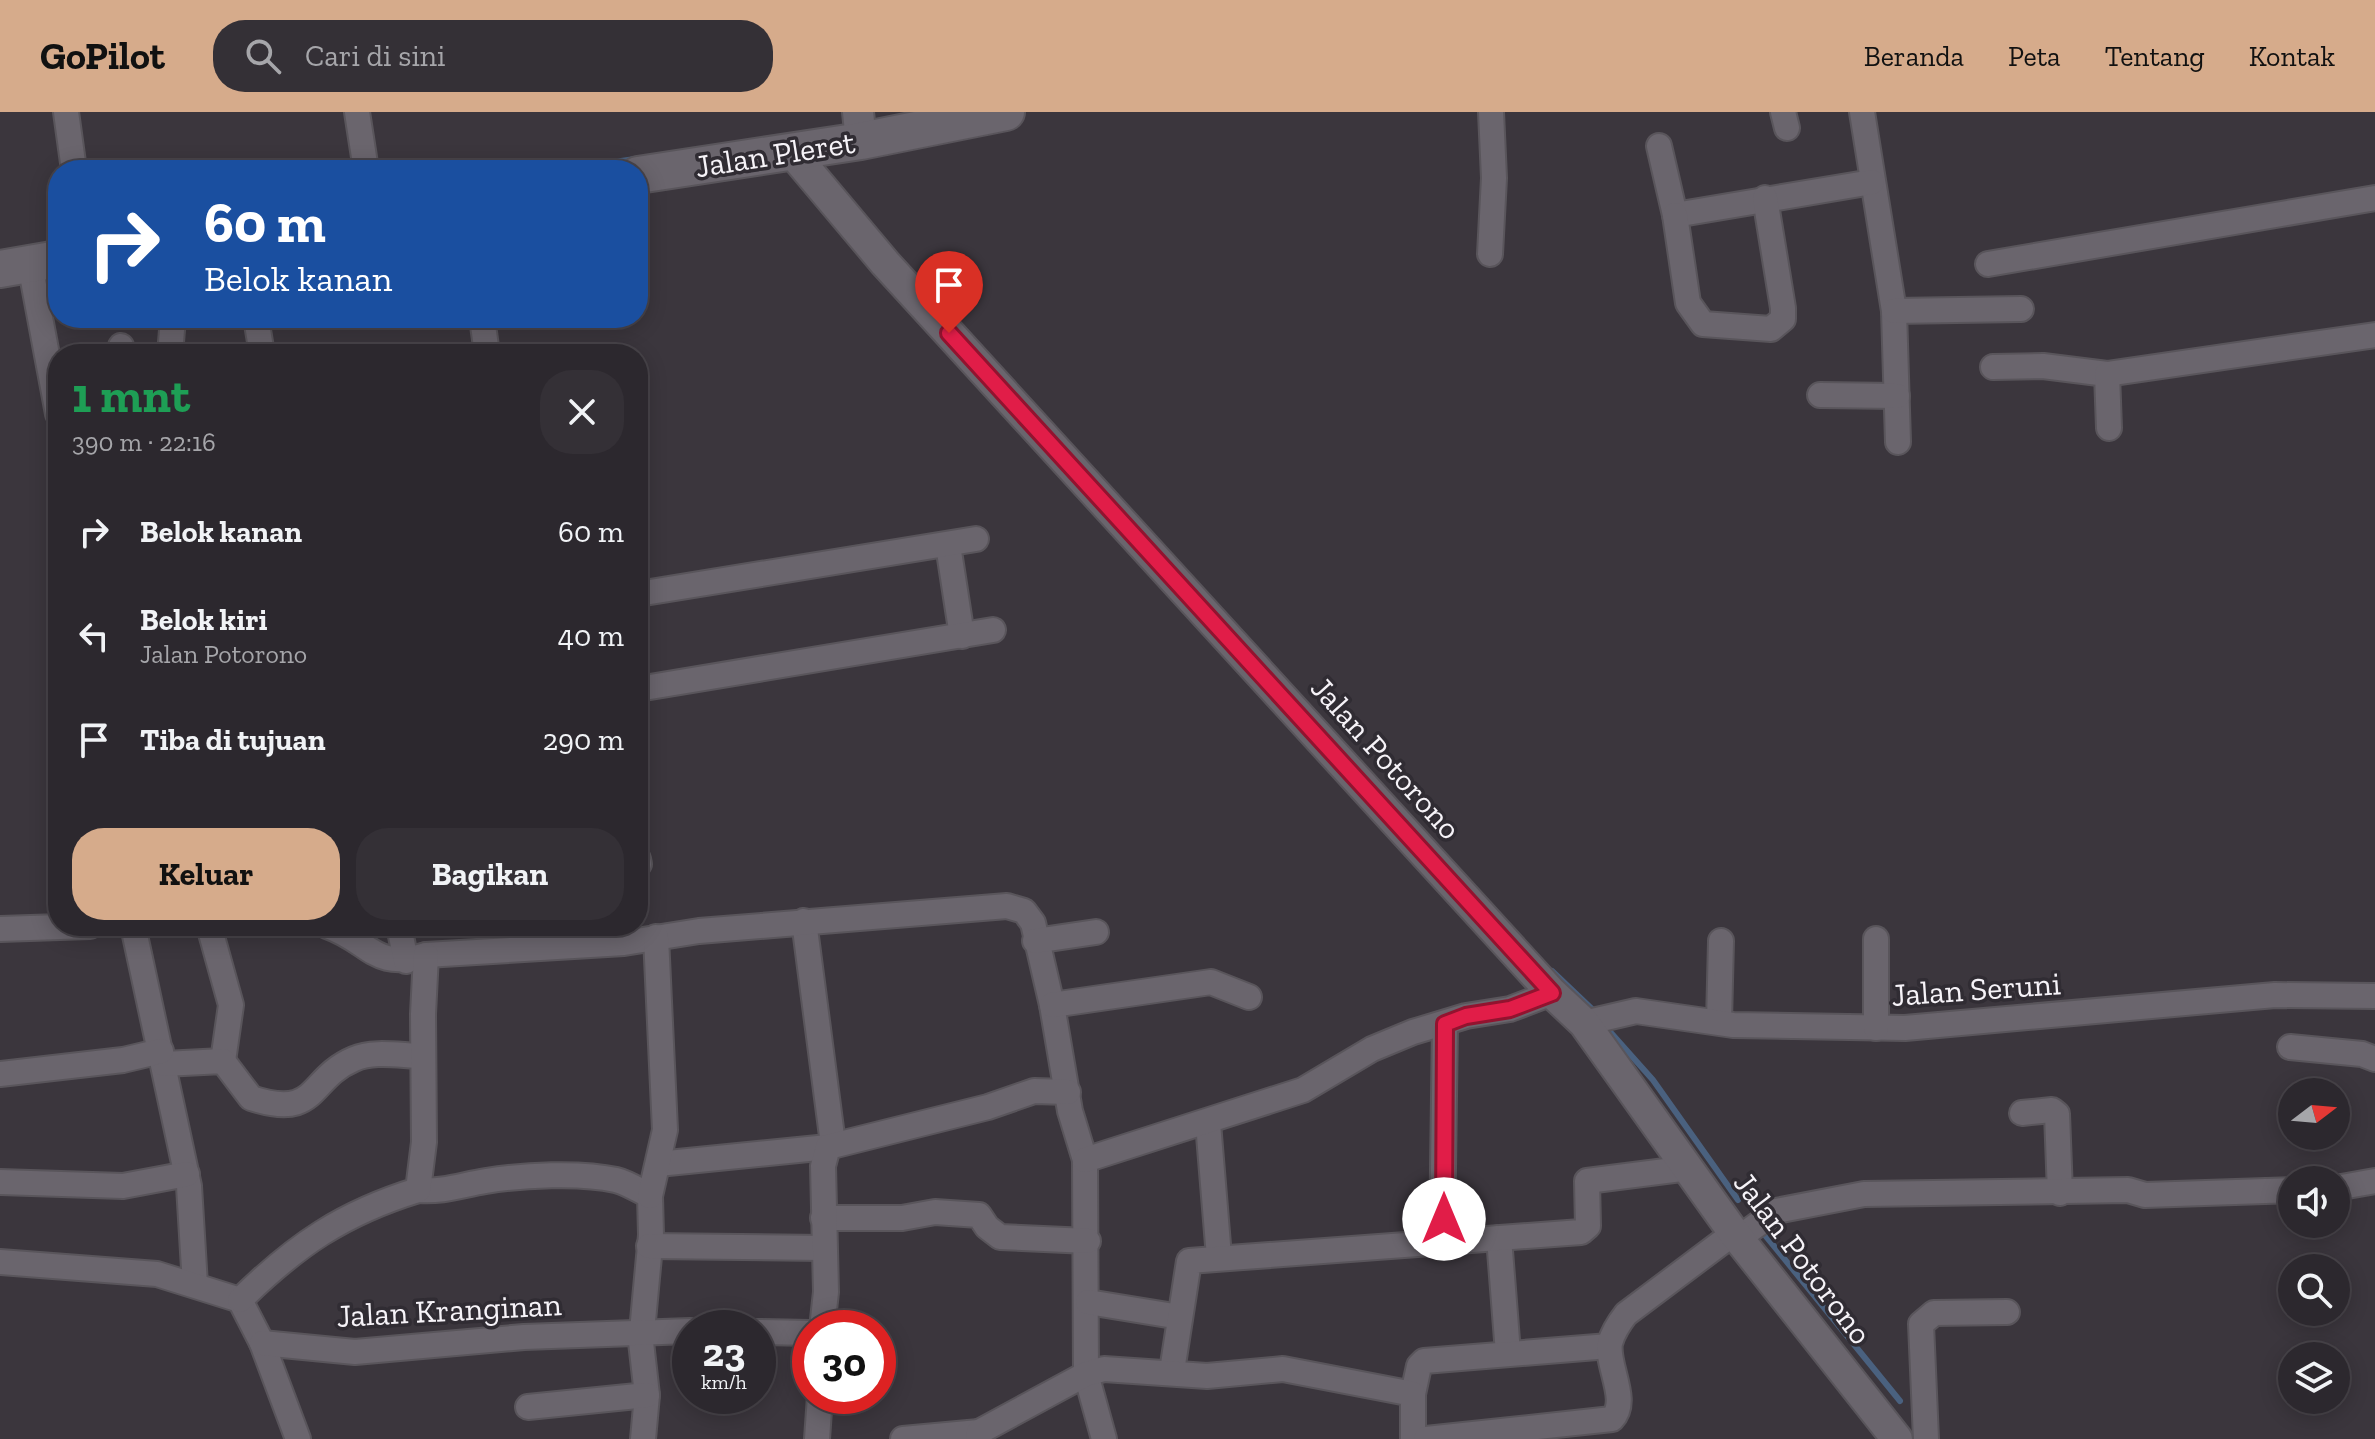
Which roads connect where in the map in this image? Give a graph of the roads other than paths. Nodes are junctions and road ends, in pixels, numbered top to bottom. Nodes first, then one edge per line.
1 (66, 112) edge
2 (357, 112) edge
3 (1006, 112) edge
4 (1491, 112) edge
5 (1862, 112) edge
6 (859, 126) edge
7 (1659, 146) dead end
8 (791, 151) junction
9 (73, 160) edge
10 (364, 160) edge
11 (648, 173) edge
12 (1872, 182) junction
13 (1765, 198) junction
14 (2375, 198) edge
15 (1675, 215) junction
16 (1490, 254) dead end
17 (29, 264) edge
18 (1988, 264) dead end
19 (2021, 309) dead end
20 (1894, 311) junction
21 (2375, 335) edge
22 (48, 362) edge
23 (1993, 367) dead end
24 (2107, 374) junction
25 (1820, 395) dead end
26 (1897, 396) junction
27 (2109, 428) dead end
28 (1898, 442) dead end
29 (976, 539) dead end
30 (948, 545) junction
31 (648, 592) edge
32 (993, 630) dead end
33 (962, 636) junction
34 (648, 687) edge
35 (804, 921) junction
36 (48, 927) edge
37 (0, 929) edge
38 (1096, 932) dead end
39 (135, 936) edge
40 (212, 936) edge
41 (353, 936) edge
42 (404, 936) edge
43 (656, 937) junction
44 (1876, 939) dead end
45 (1035, 941) junction
46 (1721, 941) dead end
47 (416, 958) junction
48 (1552, 993) junction
49 (2375, 996) edge
50 (1249, 997) dead end
51 (1052, 1005) junction
52 (1719, 1022) junction
53 (1584, 1023) junction
54 (1445, 1024) junction
55 (1876, 1028) junction
56 (2290, 1047) dead end
57 (423, 1056) junction
58 (162, 1058) junction
59 (2375, 1059) edge
60 (223, 1061) junction
61 (0, 1074) edge
62 (1068, 1092) junction
63 (2022, 1113) dead end
64 (1208, 1123) junction
65 (830, 1145) junction
66 (1085, 1160) junction
67 (658, 1164) junction
68 (1689, 1168) junction
69 (187, 1174) junction
70 (2375, 1181) edge
71 (0, 1182) edge
72 (2350, 1185) edge
73 (418, 1190) junction
74 (2278, 1190) edge
75 (2060, 1193) junction
76 (650, 1196) junction
77 (823, 1218) junction
78 (1737, 1236) junction
79 (1499, 1238) junction
80 (1088, 1241) junction
81 (1442, 1241) junction
82 (649, 1246) junction
83 (824, 1248) junction
84 (1219, 1257) junction
85 (0, 1262) edge
86 (195, 1285) junction
87 (240, 1300) junction
88 (1088, 1302) junction
89 (824, 1310) edge
90 (2007, 1312) dead end
91 (1180, 1317) junction
92 (641, 1331) junction
93 (672, 1331) edge
94 (262, 1343) junction
95 (1609, 1346) junction
96 (1508, 1353) junction
97 (1172, 1371) junction
98 (1086, 1374) junction
99 (1413, 1394) junction
100 (647, 1395) junction
101 (528, 1407) dead end
102 (819, 1414) edge
103 (978, 1435) edge
104 (298, 1439) edge
105 (643, 1439) edge
106 (817, 1439) edge
107 (903, 1439) edge
108 (1104, 1439) edge
109 (1413, 1439) edge
110 (1426, 1439) edge
111 (1897, 1439) edge
112 (1926, 1439) edge

1 - 9 street
2 - 10 street
3 - 6 main road, Jalan Pleret
4 - 16 street
5 - 12 street
6 - 8 main road, Jalan Pleret
7 - 15 street
8 - 11 main road, Jalan Pleret
8 - 48 street, Jalan Potorono
12 - 13 street
12 - 20 street
13 - 15 street
13 - 15 street
14 - 18 street
17 - 22 street
19 - 20 street
20 - 26 street
21 - 24 street
23 - 24 street
24 - 27 street
25 - 26 street
26 - 28 street
29 - 30 street
30 - 31 street
30 - 33 street
32 - 33 street
33 - 34 street
35 - 43 street
35 - 45 street
35 - 65 street
36 - 37 street
38 - 45 street
39 - 58 street
40 - 60 street
41 - 47 street
42 - 47 street
43 - 47 street
43 - 67 street
44 - 55 street
45 - 51 street
46 - 52 street
47 - 57 street
48 - 53 street, Jalan Potorono
48 - 54 street
49 - 55 street, Jalan Seruni
50 - 51 street
51 - 62 street
52 - 53 street, Jalan Seruni
52 - 55 street, Jalan Seruni
53 - 68 street, Jalan Potorono
54 - 64 street
54 - 81 street
56 - 59 street
57 - 60 street
57 - 73 street
58 - 60 street
58 - 61 street
58 - 69 street
62 - 65 street
62 - 66 street
63 - 75 street
64 - 66 street
64 - 84 street
65 - 67 street
65 - 77 street
66 - 80 street
67 - 76 street
68 - 78 street, Jalan Potorono
68 - 79 street
69 - 71 street
69 - 86 street
70 - 72 street
73 - 76 street
73 - 87 street
74 - 75 street
75 - 78 street
76 - 82 street
77 - 80 street
77 - 83 street
78 - 95 street
78 - 111 street, Jalan Potorono
79 - 81 street
79 - 96 street
80 - 88 street
81 - 84 street
82 - 83 street
82 - 92 street
83 - 89 street
84 - 91 street
85 - 86 street
86 - 87 street
87 - 94 street
88 - 91 street
88 - 98 street
90 - 112 street
91 - 97 street
92 - 93 street, Jalan Kranginan
92 - 94 street, Jalan Kranginan
92 - 100 street
94 - 104 street
95 - 96 street
95 - 110 street
96 - 99 street
97 - 98 street
97 - 99 street
98 - 103 street
98 - 108 street
99 - 109 street
100 - 101 street
100 - 105 street
102 - 106 street
103 - 107 street

